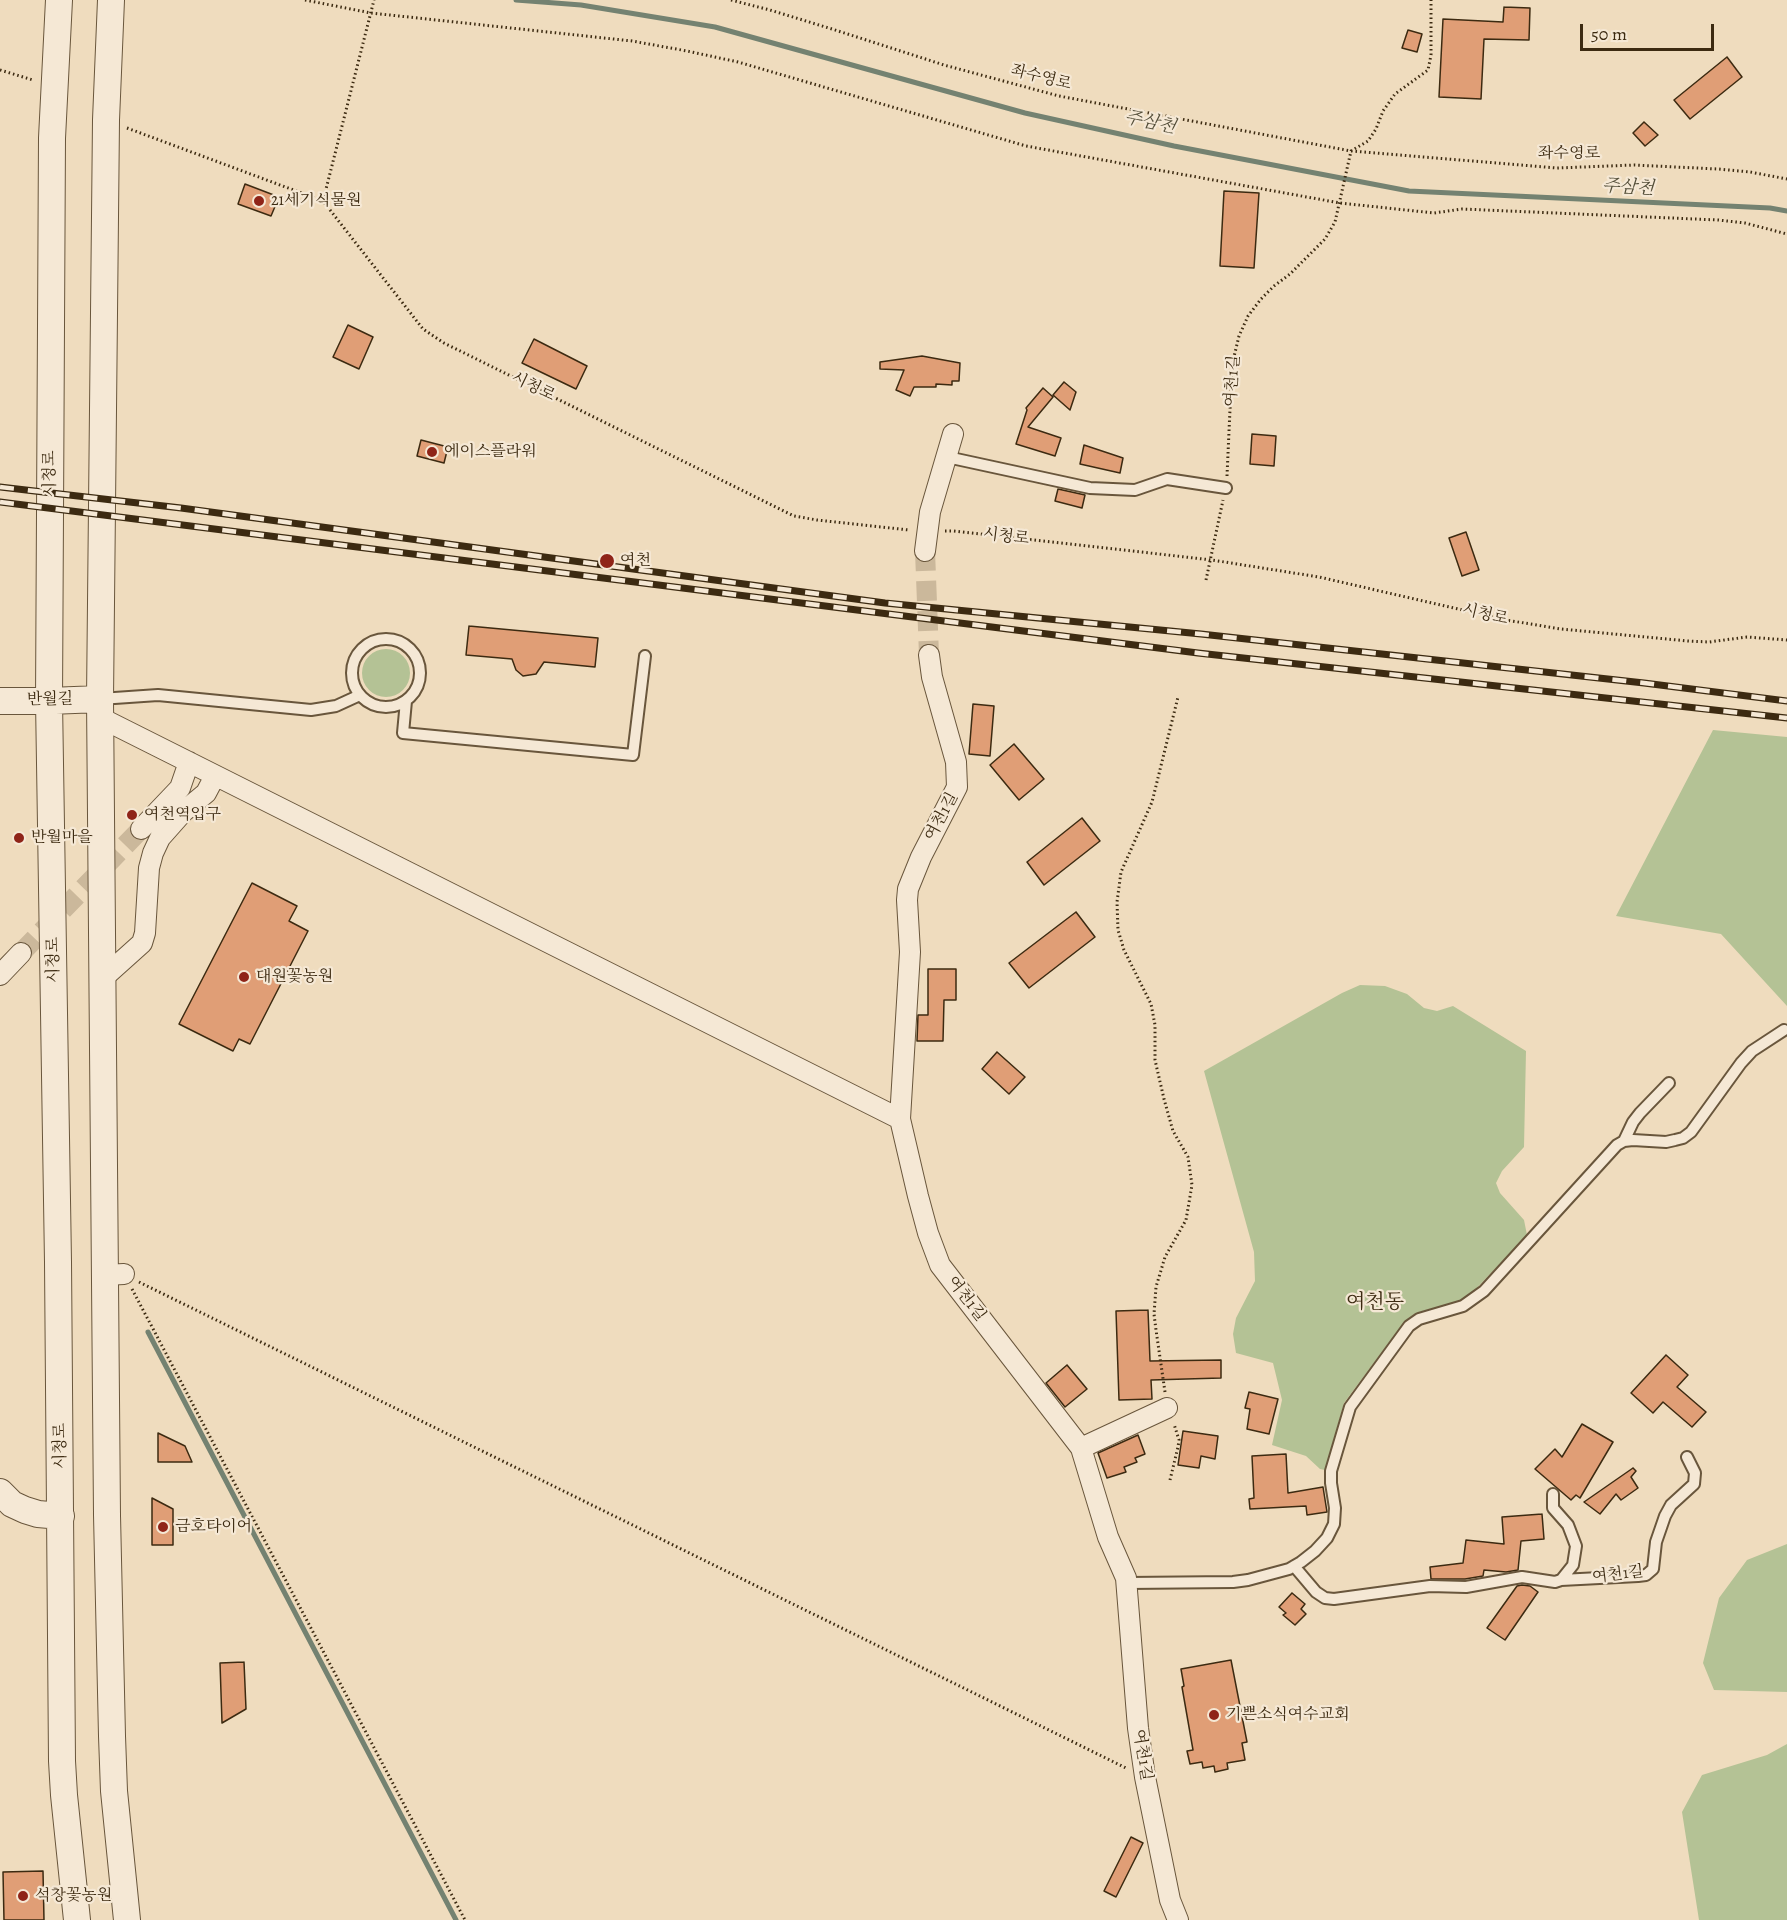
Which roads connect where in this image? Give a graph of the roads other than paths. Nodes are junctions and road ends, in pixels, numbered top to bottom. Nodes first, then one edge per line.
1 (58, 0) edge
2 (111, 0) edge
3 (953, 434) dead end
4 (946, 457) junction
5 (1226, 488) road end
6 (926, 542) tunnel mouth
7 (929, 655) tunnel mouth
8 (645, 656) dead end
9 (360, 696) junction
10 (0, 701) edge
11 (49, 701) junction
12 (406, 701) junction
13 (100, 709) junction
14 (189, 762) junction
15 (215, 776) junction
16 (141, 828) tunnel mouth
17 (21, 953) tunnel mouth
18 (0, 975) edge
19 (103, 978) junction
20 (1784, 1030) dead end
21 (1669, 1083) dead end
22 (900, 1119) junction
23 (1624, 1141) junction
24 (1167, 1408) road end
25 (1081, 1448) junction
26 (1687, 1457) dead end
27 (0, 1492) edge
28 (1553, 1494) dead end
29 (61, 1516) junction
30 (1294, 1566) junction
31 (1561, 1580) junction
32 (1127, 1583) junction
33 (77, 1920) edge
34 (127, 1920) edge
35 (1178, 1920) edge

1 - 11 street, 시청로
2 - 13 street
3 - 4 street
4 - 5 lane
4 - 6 street
7 - 22 street, 여천1길
8 - 12 lane
9 - 12 lane
9 - 12 lane
9 - 13 lane
10 - 11 street, 반월길
11 - 13 street, 반월길
11 - 29 street, 시청로
13 - 14 street
13 - 19 street
14 - 15 street
14 - 16 street
15 - 19 street
15 - 22 street
17 - 18 street
19 - 34 street
20 - 23 lane
21 - 23 lane
22 - 25 street, 여천1길
23 - 30 lane
24 - 25 street
25 - 32 street, 여천1길
26 - 31 lane, 여천1길
27 - 29 street
28 - 31 lane, 여천1길
29 - 33 street, 시청로
30 - 31 lane, 여천1길
30 - 32 lane
32 - 35 street, 여천1길

